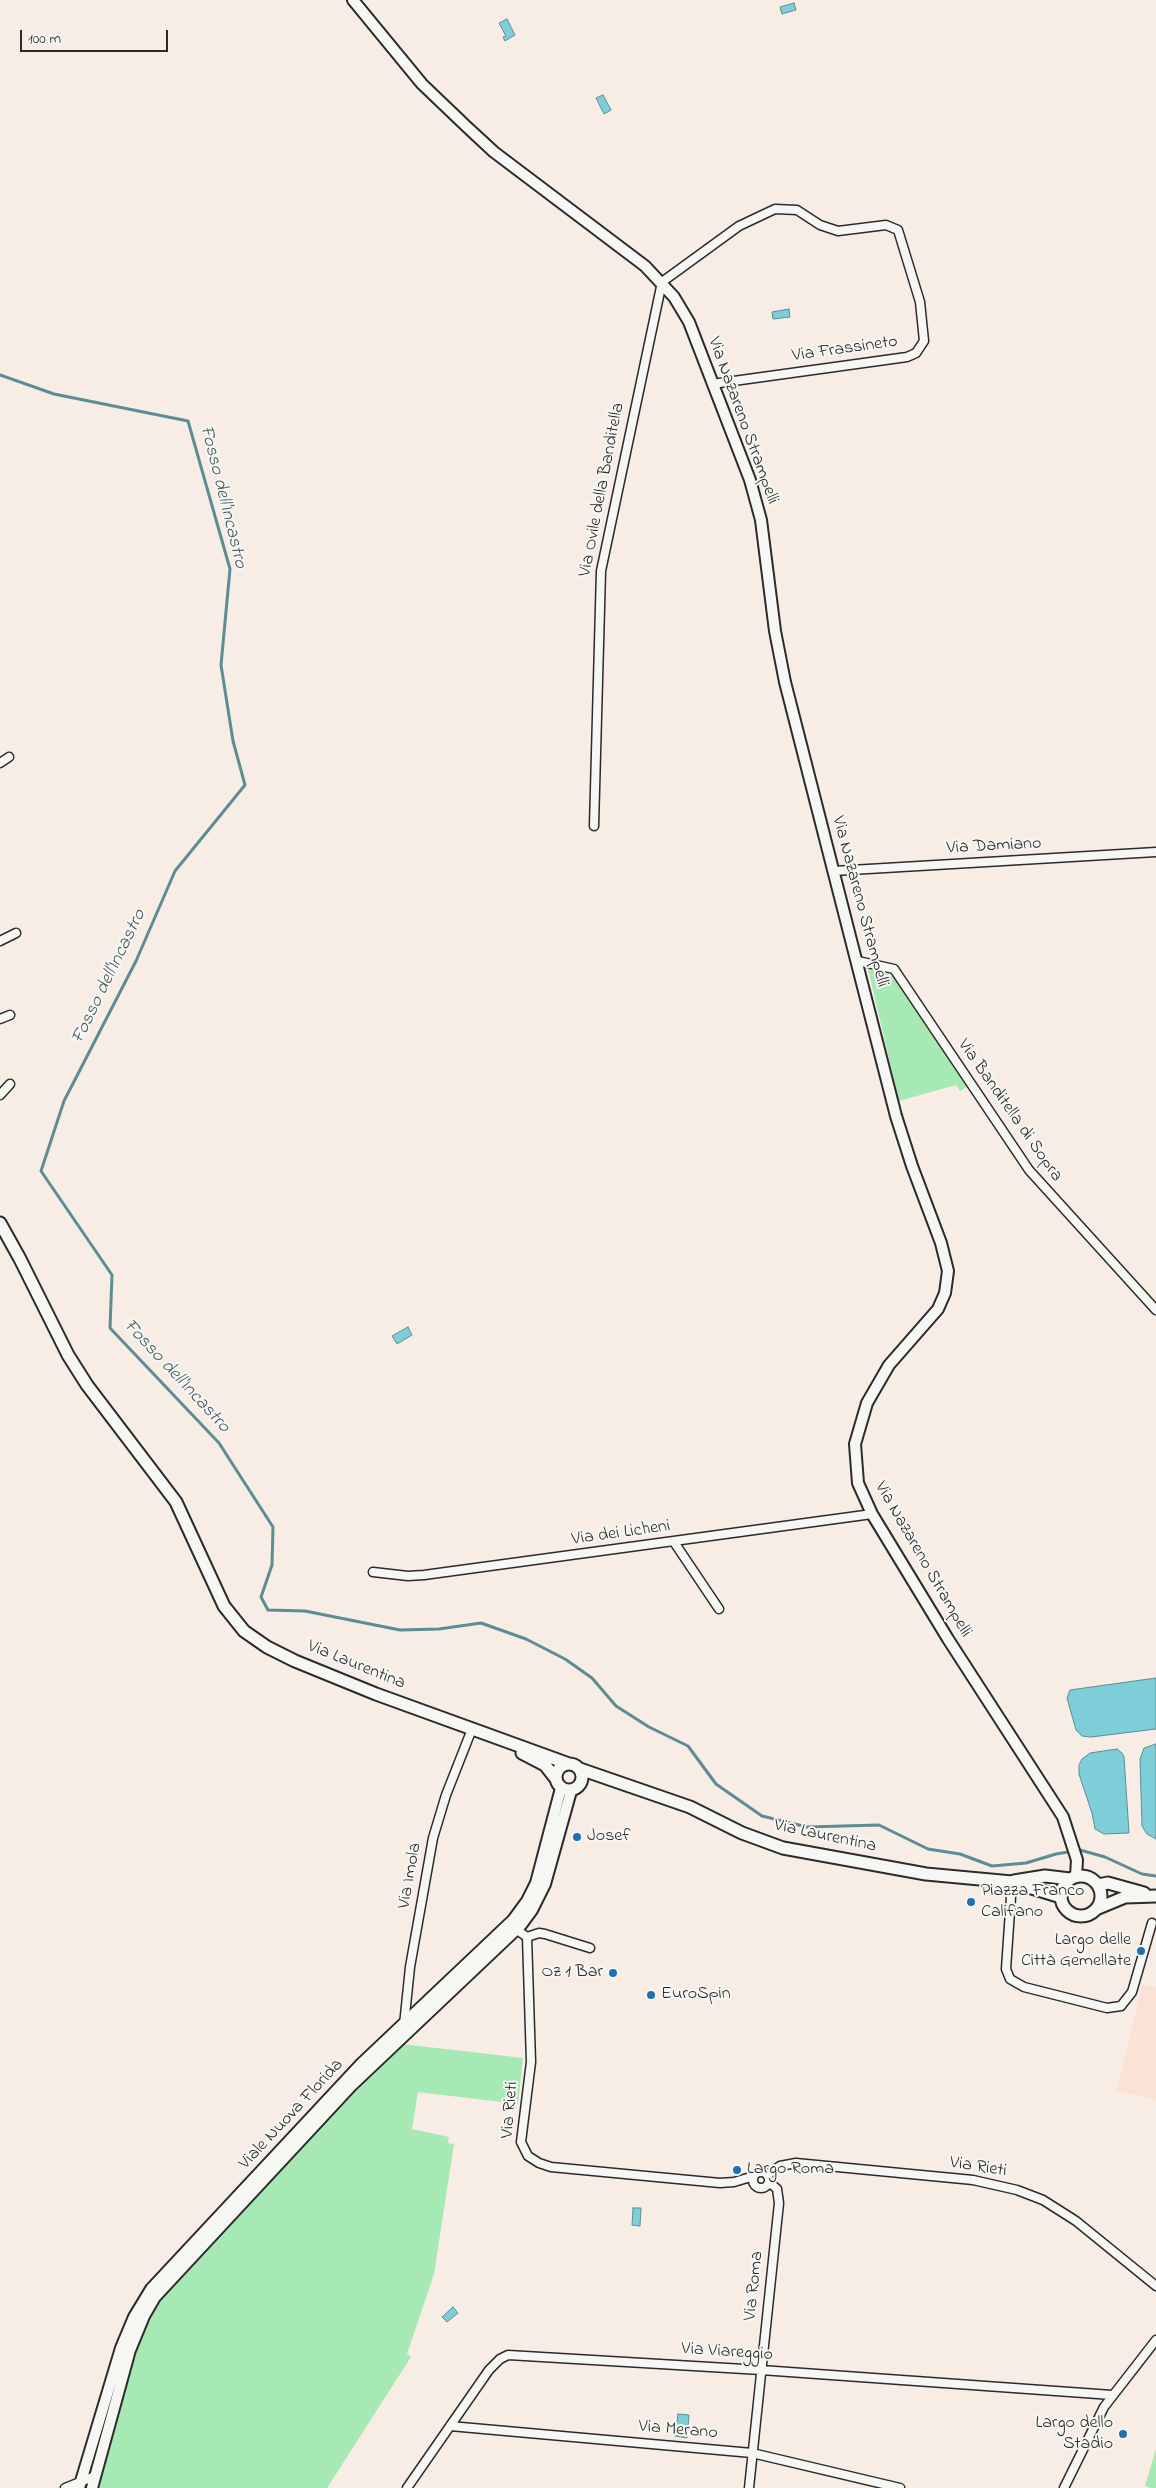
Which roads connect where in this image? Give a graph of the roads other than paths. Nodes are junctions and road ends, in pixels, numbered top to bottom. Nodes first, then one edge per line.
1 (354, 0) edge
2 (662, 282) junction
3 (712, 384) junction
4 (9, 757) dead end
5 (0, 763) edge
6 (594, 826) dead end
7 (1156, 852) edge
8 (834, 871) junction
9 (16, 933) dead end
10 (0, 941) edge
11 (858, 961) junction
12 (10, 1015) dead end
13 (0, 1019) edge
14 (10, 1084) dead end
15 (0, 1094) edge
16 (0, 1223) edge
17 (1156, 1310) edge
18 (872, 1514) junction
19 (674, 1542) junction
20 (373, 1572) dead end
21 (718, 1609) dead end
22 (472, 1729) junction
23 (490, 1736) junction
24 (569, 1764) junction
25 (580, 1769) junction
26 (612, 1780) junction
27 (567, 1786) junction
28 (1073, 1878) junction
29 (1012, 1882) junction
30 (1098, 1885) junction
31 (1153, 1896) edge
32 (1061, 1897) junction
33 (1096, 1909) junction
34 (1152, 1923) dead end
35 (516, 1930) junction
36 (527, 1937) junction
37 (590, 1948) dead end
38 (404, 2023) junction
39 (404, 2034) junction
40 (754, 2176) junction
41 (768, 2178) junction
42 (1156, 2286) edge
43 (1156, 2340) edge
44 (761, 2370) junction
45 (1112, 2396) junction
46 (450, 2426) junction
47 (752, 2453) junction
48 (95, 2476) junction
49 (80, 2484) edge
50 (65, 2488) edge
51 (92, 2488) edge
52 (407, 2488) edge
53 (749, 2488) edge
54 (900, 2488) edge
55 (1064, 2488) edge

1 - 2 street, Via Nazareno Strampelli
2 - 3 street, Via Nazareno Strampelli
2 - 3 street, Via Frassineto
2 - 6 street, Via Ovile della Banditella
3 - 8 street, Via Nazareno Strampelli
4 - 5 street
7 - 8 street, Via Damiano
8 - 11 street, Via Nazareno Strampelli
9 - 10 street
11 - 17 street, Via Banditella di Sopra
11 - 18 street, Via Nazareno Strampelli
12 - 13 street
14 - 15 street
16 - 22 main road, Via Laurentina
18 - 19 street, Via dei Licheni
18 - 28 street, Via Nazareno Strampelli
19 - 20 street, Via dei Licheni
19 - 21 street
22 - 23 main road, Via Laurentina
22 - 38 street, Via Imola
23 - 24 main road, Via Laurentina
23 - 27 main road, Via Laurentina
24 - 25 main road, Via Laurentina
24 - 27 main road
25 - 26 main road, Via Laurentina
25 - 27 main road
26 - 27 main road, Via Laurentina
26 - 29 main road, Via Laurentina
27 - 35 street, Viale Nuova Florida
27 - 38 street, Viale Nuova Florida
28 - 29 main road, Via Laurentina
28 - 30 main road
28 - 32 main road
29 - 32 main road, Via Laurentina
29 - 34 street
30 - 31 main road
30 - 33 main road
31 - 33 main road
32 - 33 main road
35 - 36 street
35 - 39 street, Viale Nuova Florida
36 - 37 street
36 - 40 street, Via Rieti
38 - 39 street, Via Imola
38 - 49 street, Viale Nuova Florida
39 - 48 street, Viale Nuova Florida
40 - 41 street
40 - 41 street
41 - 42 street, Via Rieti
41 - 44 street, Via Roma
43 - 45 street
44 - 45 street, Via Viareggio
44 - 46 street, Via Viareggio
44 - 47 street, Via Roma
45 - 55 street
46 - 47 street, Via Merano
46 - 52 street, Via Viareggio
47 - 53 street, Via Roma
47 - 54 street, Via Merano
48 - 49 street
48 - 51 street, Viale Nuova Florida
49 - 50 street

